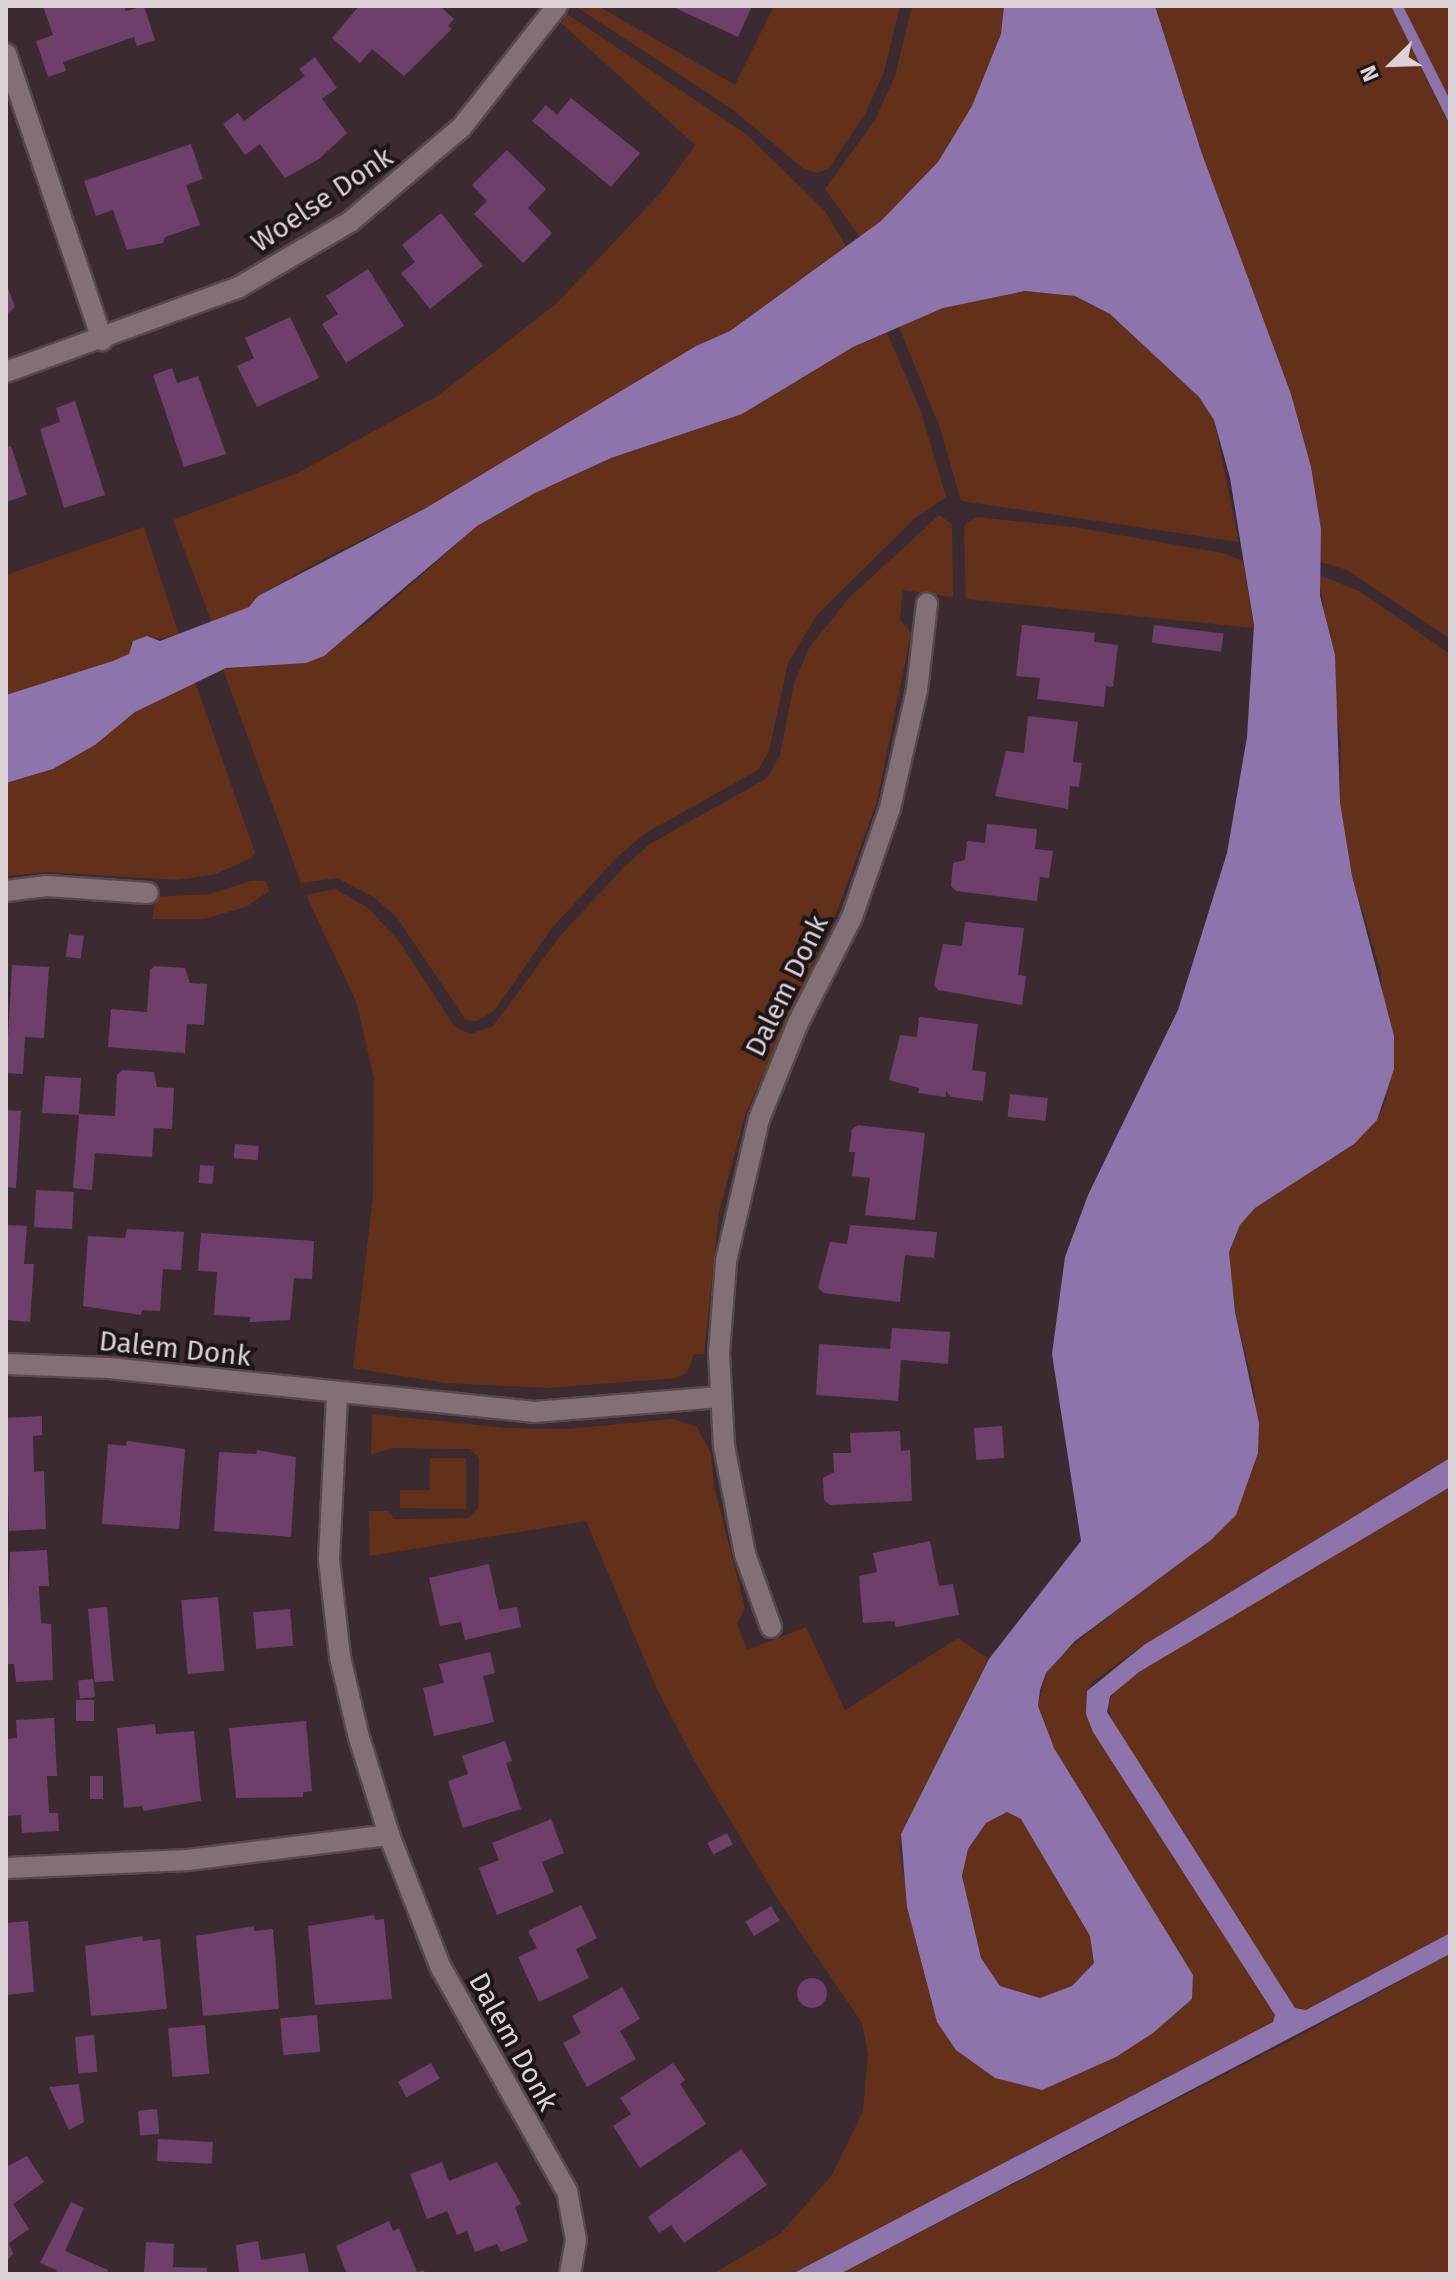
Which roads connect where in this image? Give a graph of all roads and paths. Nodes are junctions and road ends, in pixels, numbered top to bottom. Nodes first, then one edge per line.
1 (557, 6) edge
2 (6, 54) edge
3 (102, 340) junction
4 (6, 372) edge
5 (927, 604) dead end
6 (6, 891) edge
7 (148, 893) dead end
8 (6, 1364) edge
9 (337, 1396) junction
10 (719, 1397) junction
11 (771, 1627) dead end
12 (389, 1835) junction
13 (6, 1868) edge
14 (570, 2274) edge

1 - 3 street, Woelse Donk
2 - 3 street
3 - 4 street, Woelse Donk
5 - 10 street, Dalem Donk
6 - 7 street
8 - 9 street, Dalem Donk
9 - 10 street, Dalem Donk
9 - 12 street, Dalem Donk
10 - 11 street, Dalem Donk
12 - 13 street
12 - 14 street, Dalem Donk

